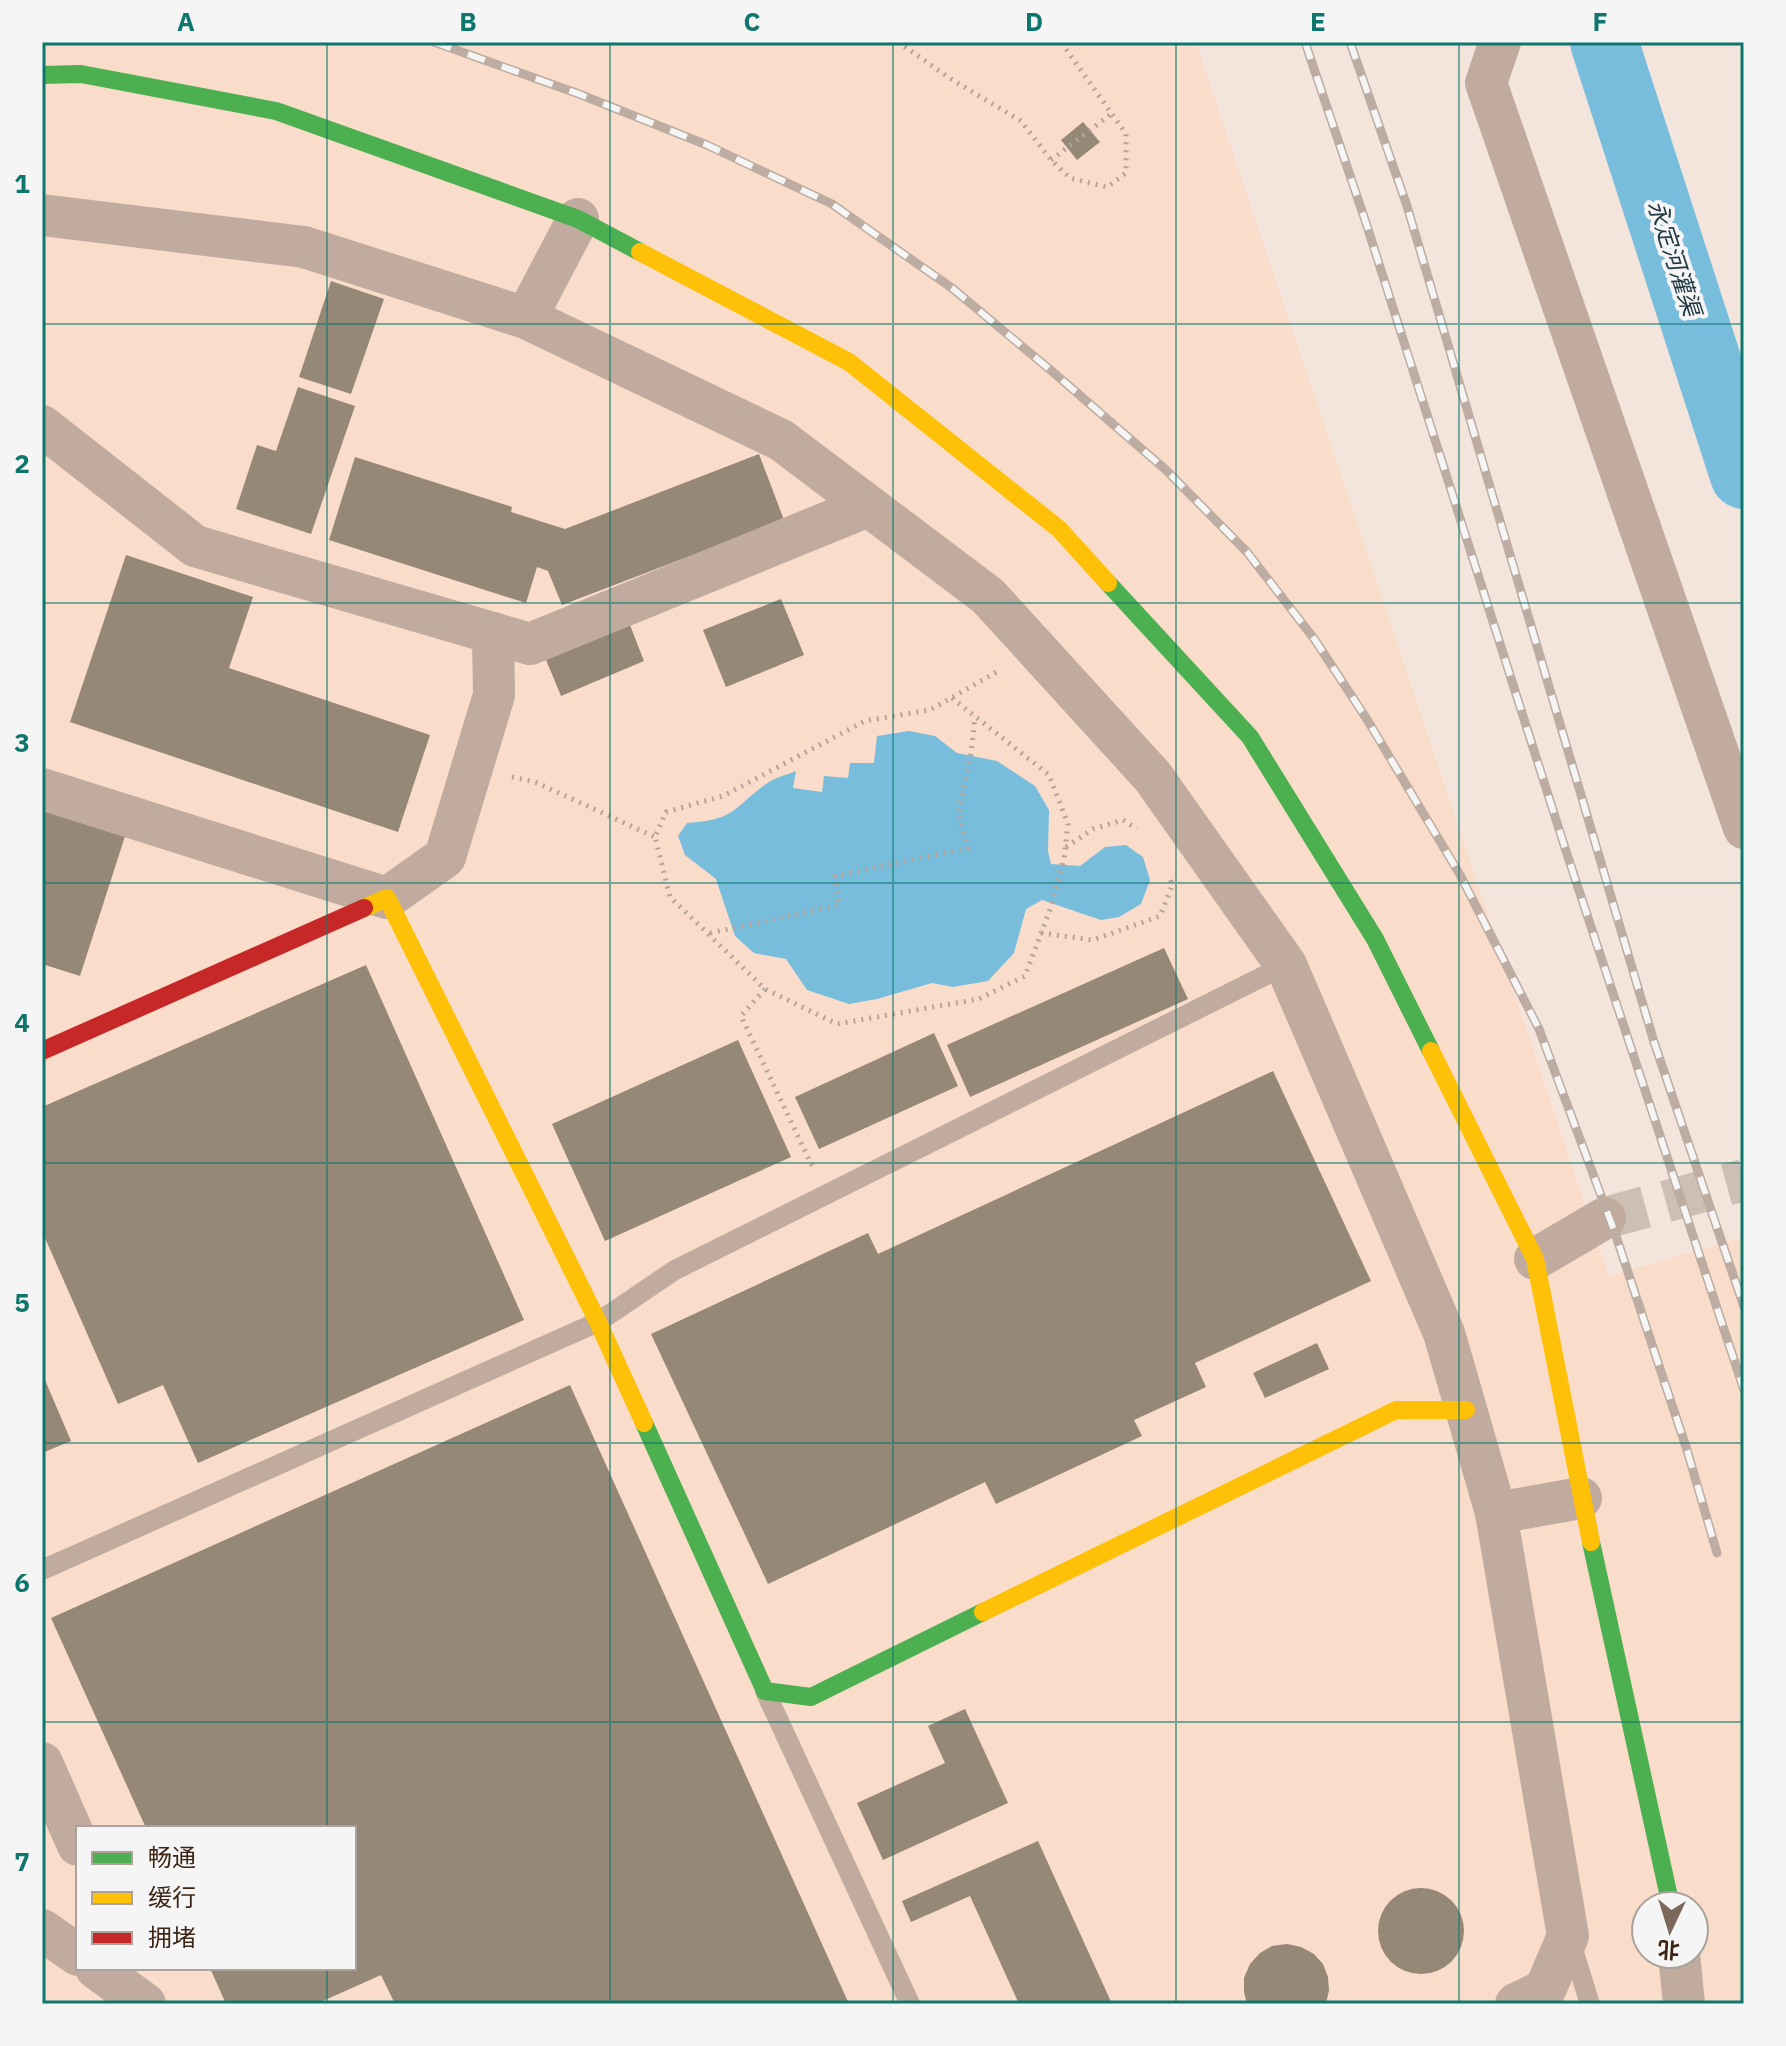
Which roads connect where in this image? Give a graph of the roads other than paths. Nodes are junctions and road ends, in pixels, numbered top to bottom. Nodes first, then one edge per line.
1 (1500, 42) edge
2 (42, 75) edge
3 (42, 215) edge
4 (578, 219) junction
5 (526, 318) junction
6 (42, 426) edge
7 (868, 506) junction
8 (493, 633) junction
9 (42, 789) edge
10 (1744, 828) edge
11 (387, 898) junction
12 (1286, 965) junction
13 (42, 1051) edge
14 (1605, 1218) tunnel mouth
15 (1535, 1259) junction
16 (598, 1322) junction
17 (1466, 1410) junction
18 (1581, 1498) junction
19 (1496, 1513) junction
20 (42, 1570) edge
21 (765, 1691) junction
22 (42, 1763) edge
23 (76, 1840) edge
24 (1667, 1890) edge
25 (42, 1930) edge
26 (1568, 1936) junction
27 (76, 1954) edge
28 (99, 1970) edge
29 (133, 1970) edge
30 (1681, 1970) edge
31 (146, 2004) edge
32 (910, 2004) edge
33 (1516, 2004) edge
34 (1590, 2004) edge
35 (1684, 2004) edge

1 - 10 street
2 - 4 street
3 - 5 street
4 - 5 street
4 - 15 street
5 - 7 street
6 - 8 street
7 - 8 street
7 - 12 street
8 - 11 street
9 - 11 street
11 - 13 street
11 - 16 street
12 - 16 lane
12 - 17 street
14 - 15 street
15 - 18 street
16 - 20 lane
16 - 21 street
17 - 19 street
17 - 21 street
18 - 19 street
18 - 24 street
19 - 26 street
21 - 32 lane
22 - 23 street
25 - 27 street
26 - 33 street
26 - 34 lane
28 - 31 street
29 - 31 street
30 - 35 street

